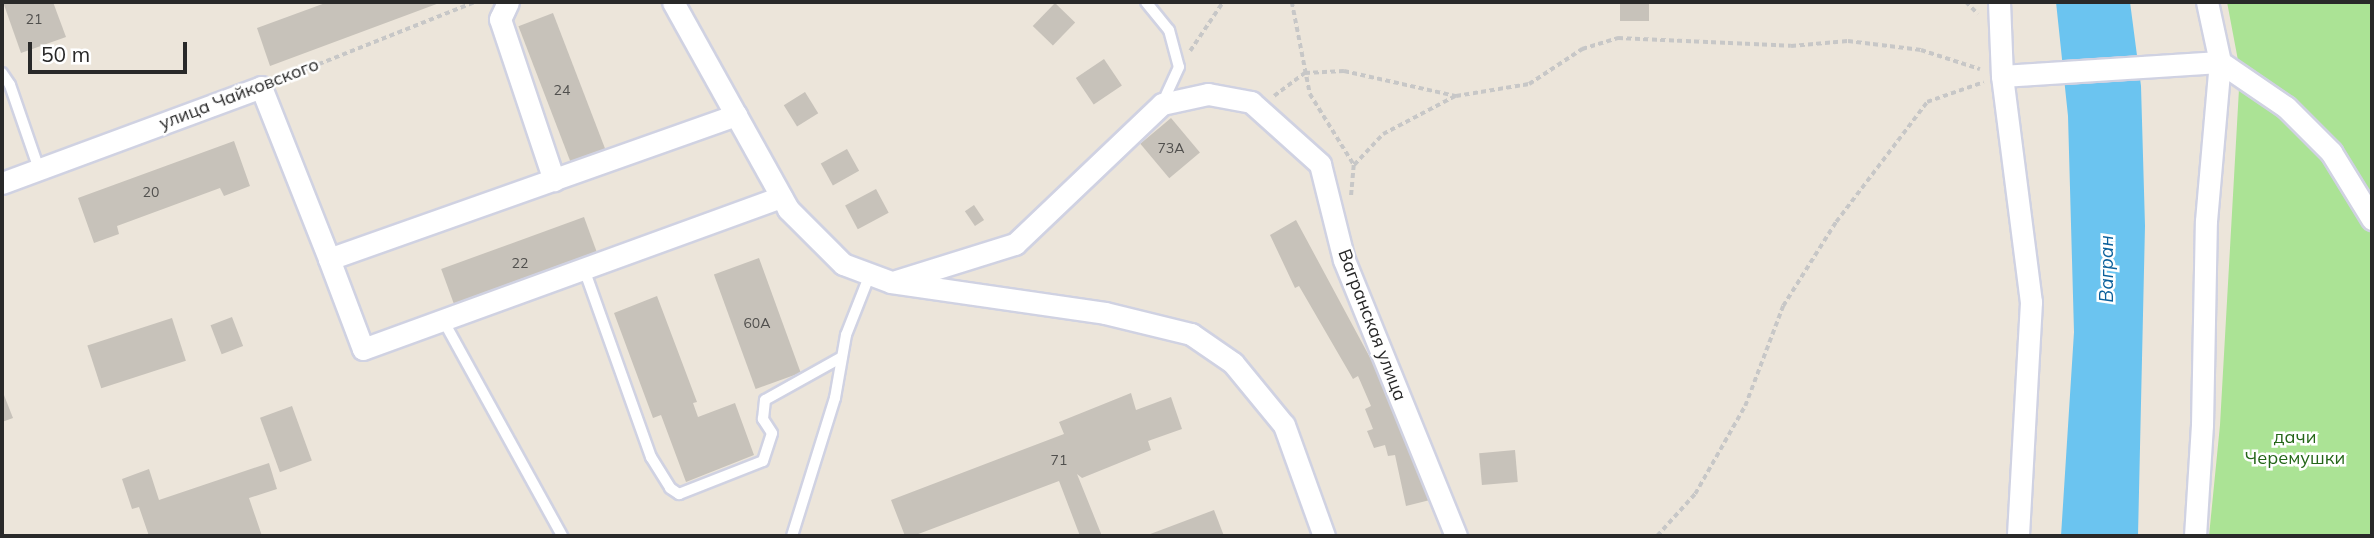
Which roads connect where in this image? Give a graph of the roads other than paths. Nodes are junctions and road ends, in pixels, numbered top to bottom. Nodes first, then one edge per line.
1 (508, 2) edge
2 (673, 2) edge
3 (1146, 2) edge
4 (1999, 2) edge
5 (2207, 2) edge
6 (2213, 62) junction
7 (2, 73) edge
8 (2002, 76) junction
9 (1162, 104) junction
10 (736, 115) junction
11 (39, 169) junction
12 (554, 180) junction
13 (2, 183) edge
14 (782, 197) junction
15 (2372, 219) edge
16 (329, 259) junction
17 (584, 269) junction
18 (870, 274) junction
19 (891, 282) junction
20 (443, 320) junction
21 (842, 357) junction
22 (562, 536) edge
23 (793, 536) edge
24 (1324, 536) edge
25 (1457, 536) edge
26 (2018, 536) edge
27 (2194, 536) edge

1 - 12 street
2 - 10 street
3 - 9 lane
4 - 8 street
5 - 6 street
6 - 8 street
6 - 15 street
6 - 27 street
7 - 11 lane
8 - 26 street
9 - 19 street
9 - 25 street, Вагранская улица
10 - 12 street
10 - 14 street
11 - 13 street, улица Чайковского
11 - 16 street, улица Чайковского
12 - 16 street
14 - 17 street
14 - 18 street
16 - 20 street
17 - 20 street
17 - 21 lane
18 - 19 street
18 - 21 lane
19 - 24 street
20 - 22 lane
21 - 23 lane

